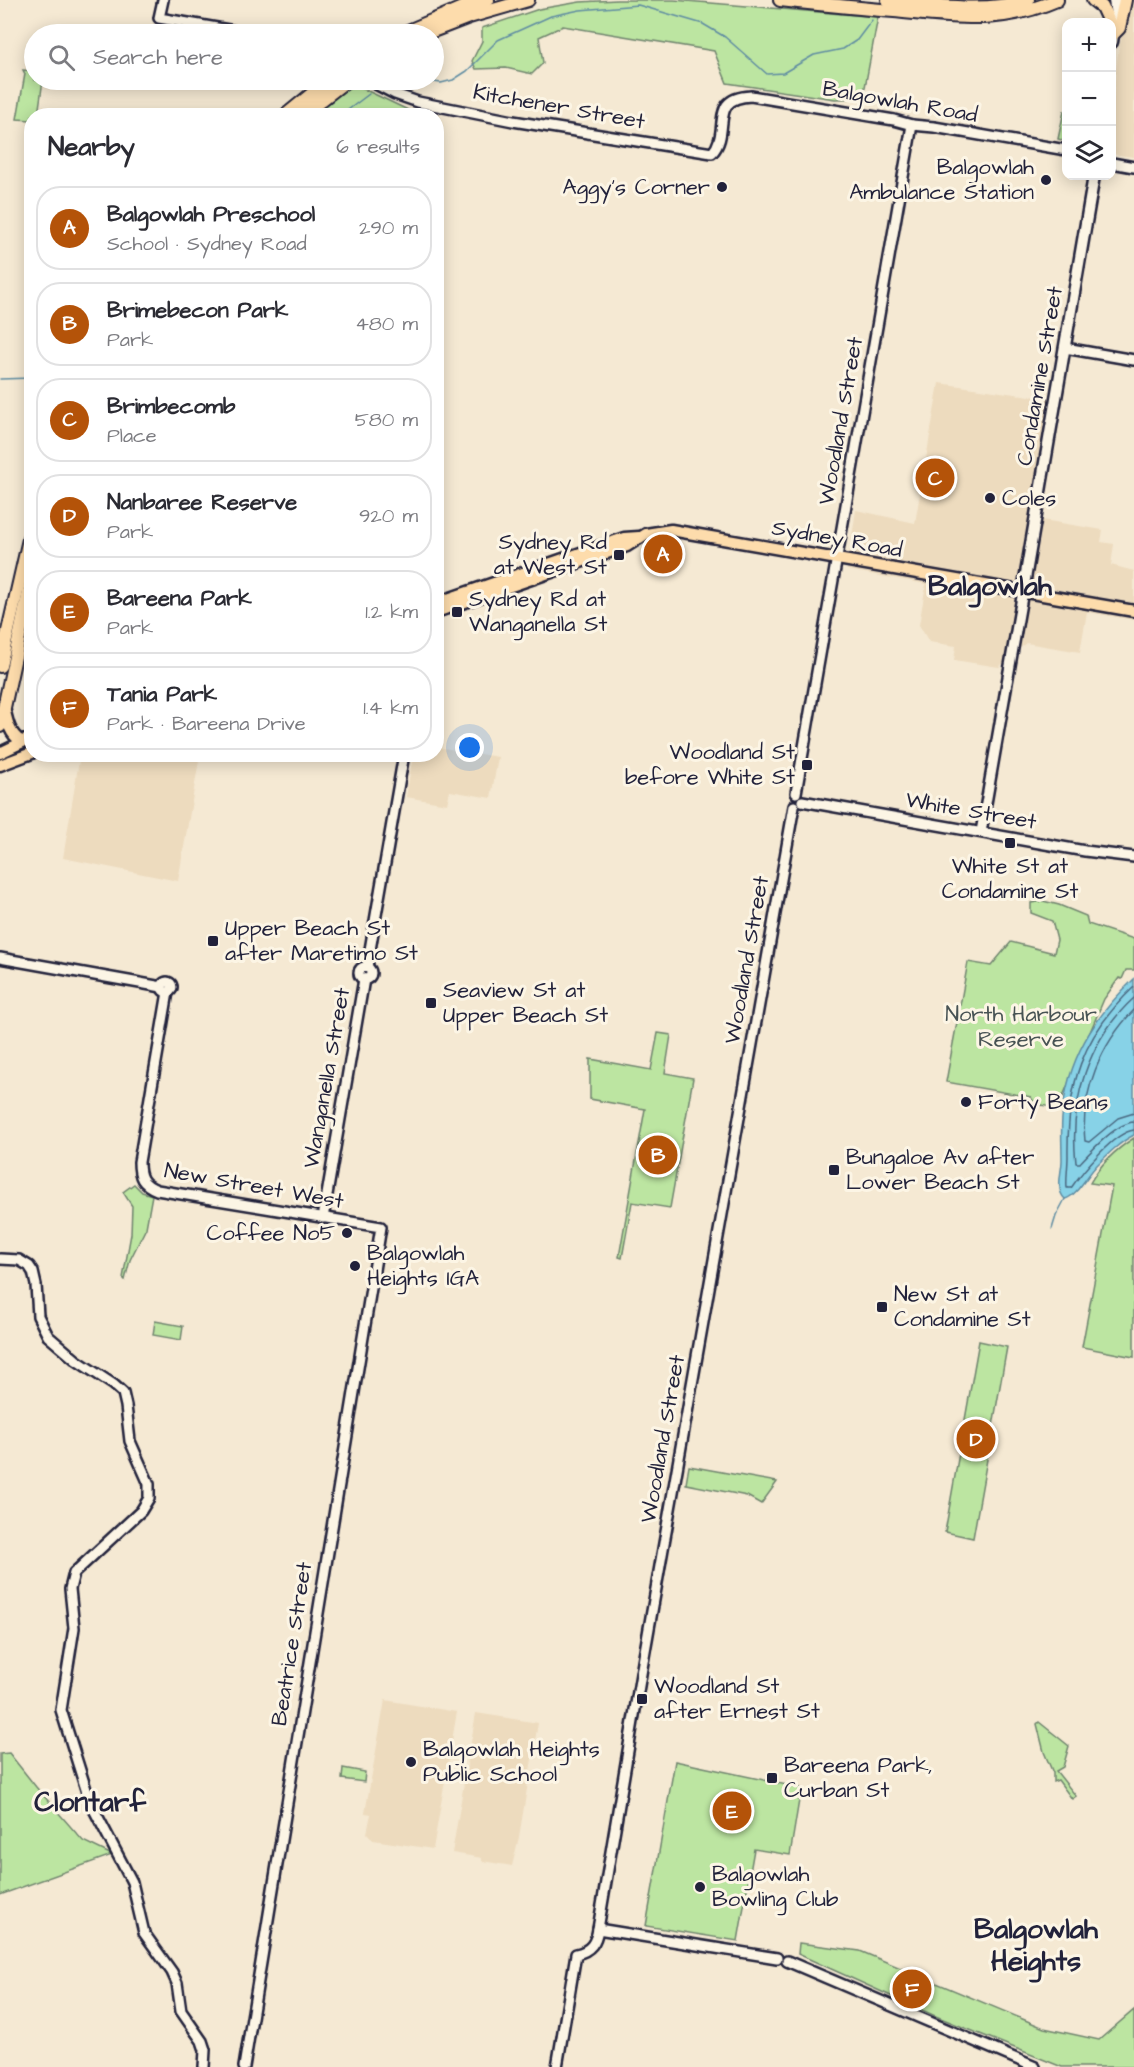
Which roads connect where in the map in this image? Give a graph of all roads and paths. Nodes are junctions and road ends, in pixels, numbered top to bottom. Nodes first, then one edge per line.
1 (163, 0) edge
2 (488, 0) edge
3 (528, 0) edge
4 (780, 0) edge
5 (888, 0) edge
6 (1028, 0) edge
7 (1057, 0) edge
8 (1093, 0) edge
9 (1107, 0) edge
10 (1114, 0) edge
11 (1125, 0) edge
12 (1106, 18) edge
13 (1109, 18) edge
14 (1115, 18) edge
15 (194, 24) edge
16 (424, 24) edge
17 (444, 27) edge
18 (1116, 30) edge
19 (317, 90) edge
20 (334, 90) edge
21 (387, 90) edge
22 (728, 102) joint
23 (295, 108) edge
24 (311, 108) edge
25 (912, 125) junction
26 (1062, 149) edge
27 (1116, 164) edge
28 (1134, 167) edge
29 (1093, 180) edge
30 (1065, 348) junction
31 (1134, 360) edge
32 (640, 537) junction
33 (837, 559) junction
34 (24, 561) edge
35 (1023, 591) junction
36 (444, 600) edge
37 (444, 609) edge
38 (1134, 610) edge
39 (24, 615) edge
40 (0, 666) edge
41 (4, 707) junction
42 (0, 726) edge
43 (24, 741) edge
44 (24, 743) edge
45 (0, 753) edge
46 (24, 756) edge
47 (403, 762) edge
48 (0, 765) edge
49 (798, 800) junction
50 (981, 832) junction
51 (1134, 857) edge
52 (0, 958) edge
53 (323, 1218) junction
54 (381, 1227) joint
55 (0, 1259) edge
56 (598, 1929) junction
57 (204, 2067) edge
58 (244, 2067) edge
59 (557, 2067) edge
60 (1035, 2067) edge

1 - 15 street
2 - 16 highway
3 - 17 highway
4 - 7 highway
5 - 6 highway
8 - 12 highway
9 - 13 main road
10 - 14 main road
11 - 18 highway
19 - 23 highway
20 - 24 highway
21 - 22 street, Kitchener Street
22 - 25 street, Balgowlah Road
25 - 26 street, Balgowlah Road
25 - 33 street, Woodland Street
27 - 28 street
29 - 30 main road, Condamine Street
30 - 31 street
30 - 35 main road, Condamine Street
32 - 33 main road, Sydney Road
32 - 36 main road, Sydney Road
32 - 37 main road, Sydney Road
33 - 35 main road, Sydney Road
33 - 49 street, Woodland Street
34 - 40 highway
35 - 38 main road, Sydney Road
35 - 50 street, Condamine Street
39 - 41 highway
41 - 42 highway
41 - 43 main road
44 - 45 main road
46 - 48 main road
47 - 53 street, Wanganella Street
49 - 50 street, White Street
49 - 56 street, Woodland Street
50 - 51 street, White Street
52 - 53 street, New Street West
53 - 54 street, New Street West
54 - 58 street, Beatrice Street
55 - 57 street
56 - 59 street, Woodland Street
56 - 60 street

